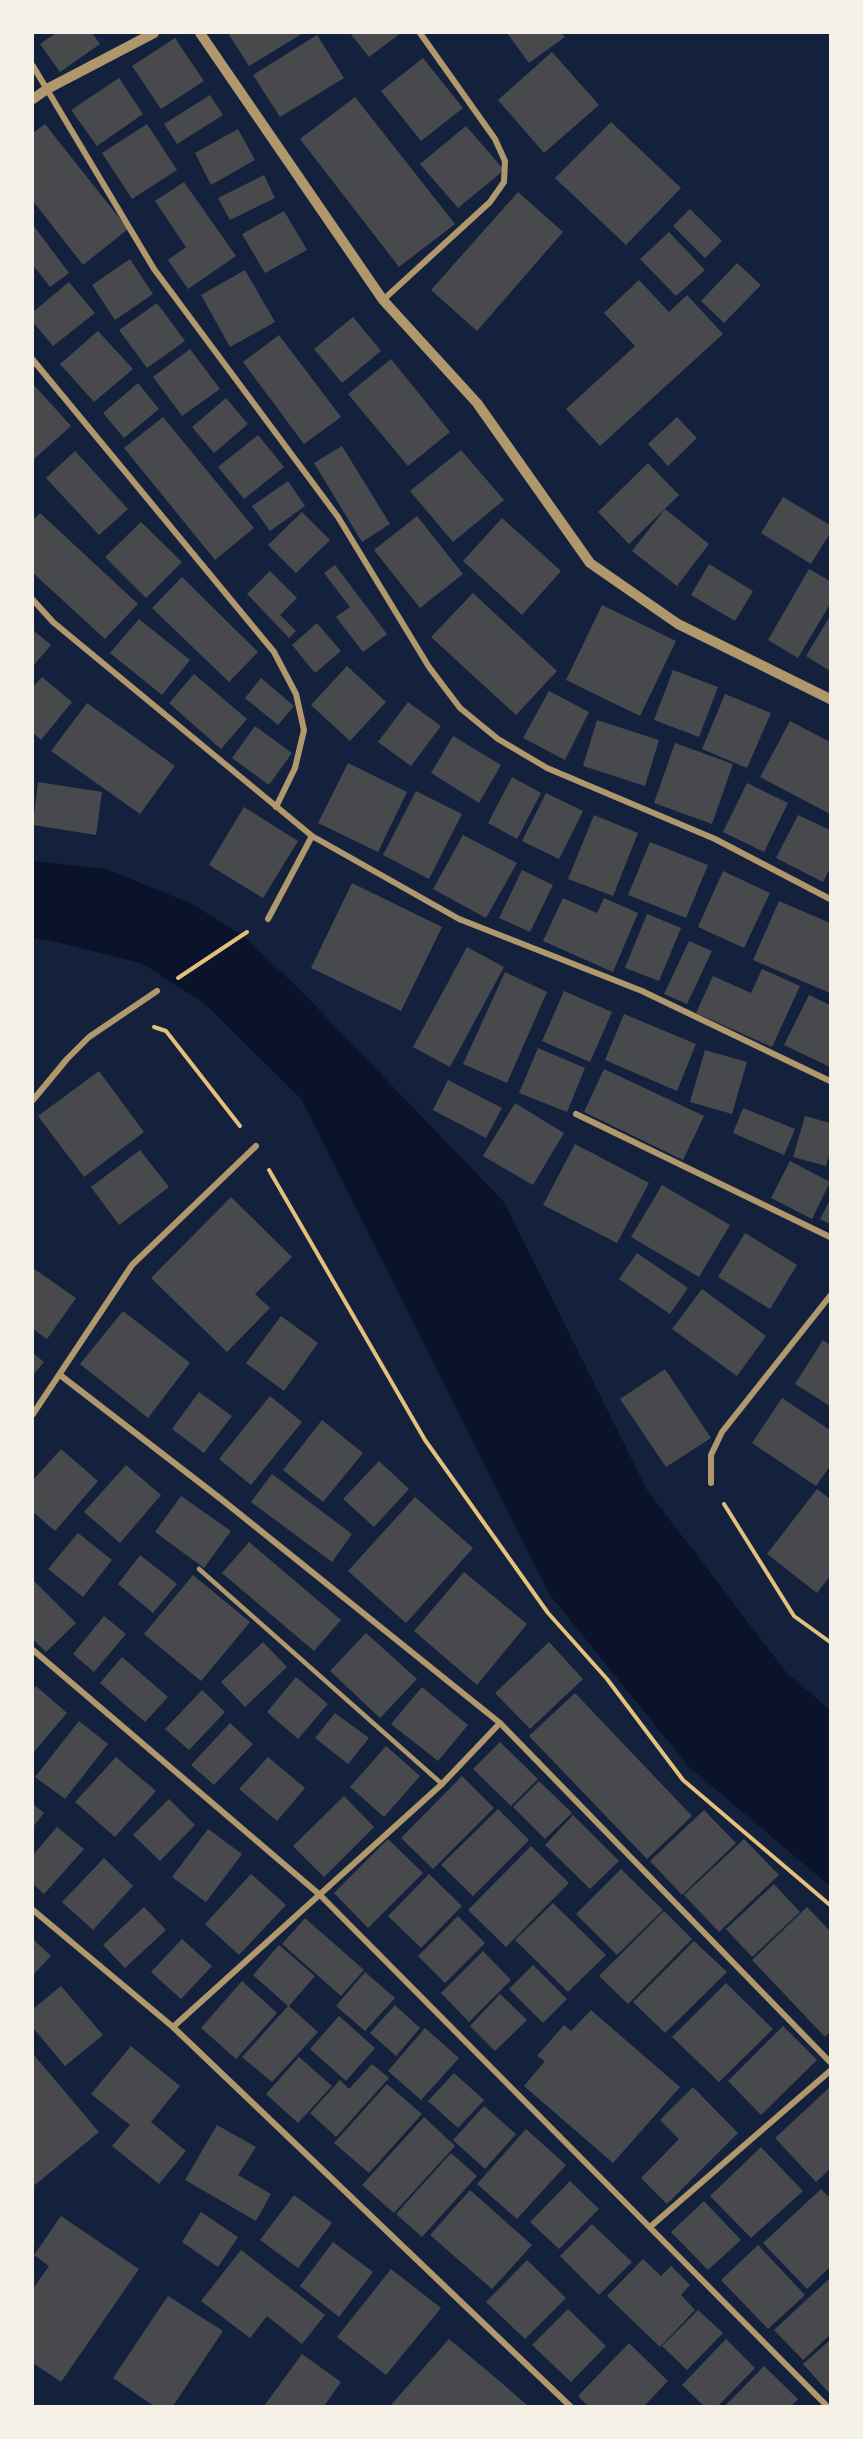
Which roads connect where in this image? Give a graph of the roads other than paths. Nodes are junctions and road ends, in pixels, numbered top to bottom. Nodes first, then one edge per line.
1 (154, 33) edge
2 (201, 33) edge
3 (420, 33) edge
4 (33, 66) edge
5 (47, 89) junction
6 (33, 99) edge
7 (383, 300) junction
8 (33, 360) edge
9 (33, 600) edge
10 (830, 699) edge
11 (276, 807) junction
12 (312, 836) junction
13 (830, 899) edge
14 (268, 919) road end
15 (157, 991) road end
16 (830, 1081) edge
17 (33, 1100) edge
18 (576, 1114) dead end
19 (256, 1146) road end
20 (830, 1237) edge
21 (830, 1296) edge
22 (60, 1376) junction
23 (33, 1414) edge
24 (711, 1483) road end
25 (199, 1569) dead end
26 (33, 1650) edge
27 (500, 1724) junction
28 (442, 1784) junction
29 (320, 1894) junction
30 (33, 1910) edge
31 (173, 2027) junction
32 (830, 2062) edge
33 (830, 2071) edge
34 (650, 2227) junction
35 (570, 2406) edge
36 (827, 2406) edge

1 - 5 street
2 - 7 street
3 - 7 street
4 - 5 street
5 - 6 street
5 - 13 street
7 - 10 street
8 - 11 street
9 - 11 street
11 - 12 street
12 - 14 street
12 - 16 street
15 - 17 street
18 - 20 street
19 - 22 street
21 - 24 street
22 - 23 street
22 - 27 street
25 - 28 lane
26 - 29 street
27 - 28 street
27 - 32 street
28 - 29 street
29 - 31 street
29 - 34 street
30 - 31 street
31 - 35 street
33 - 34 street
34 - 36 street

